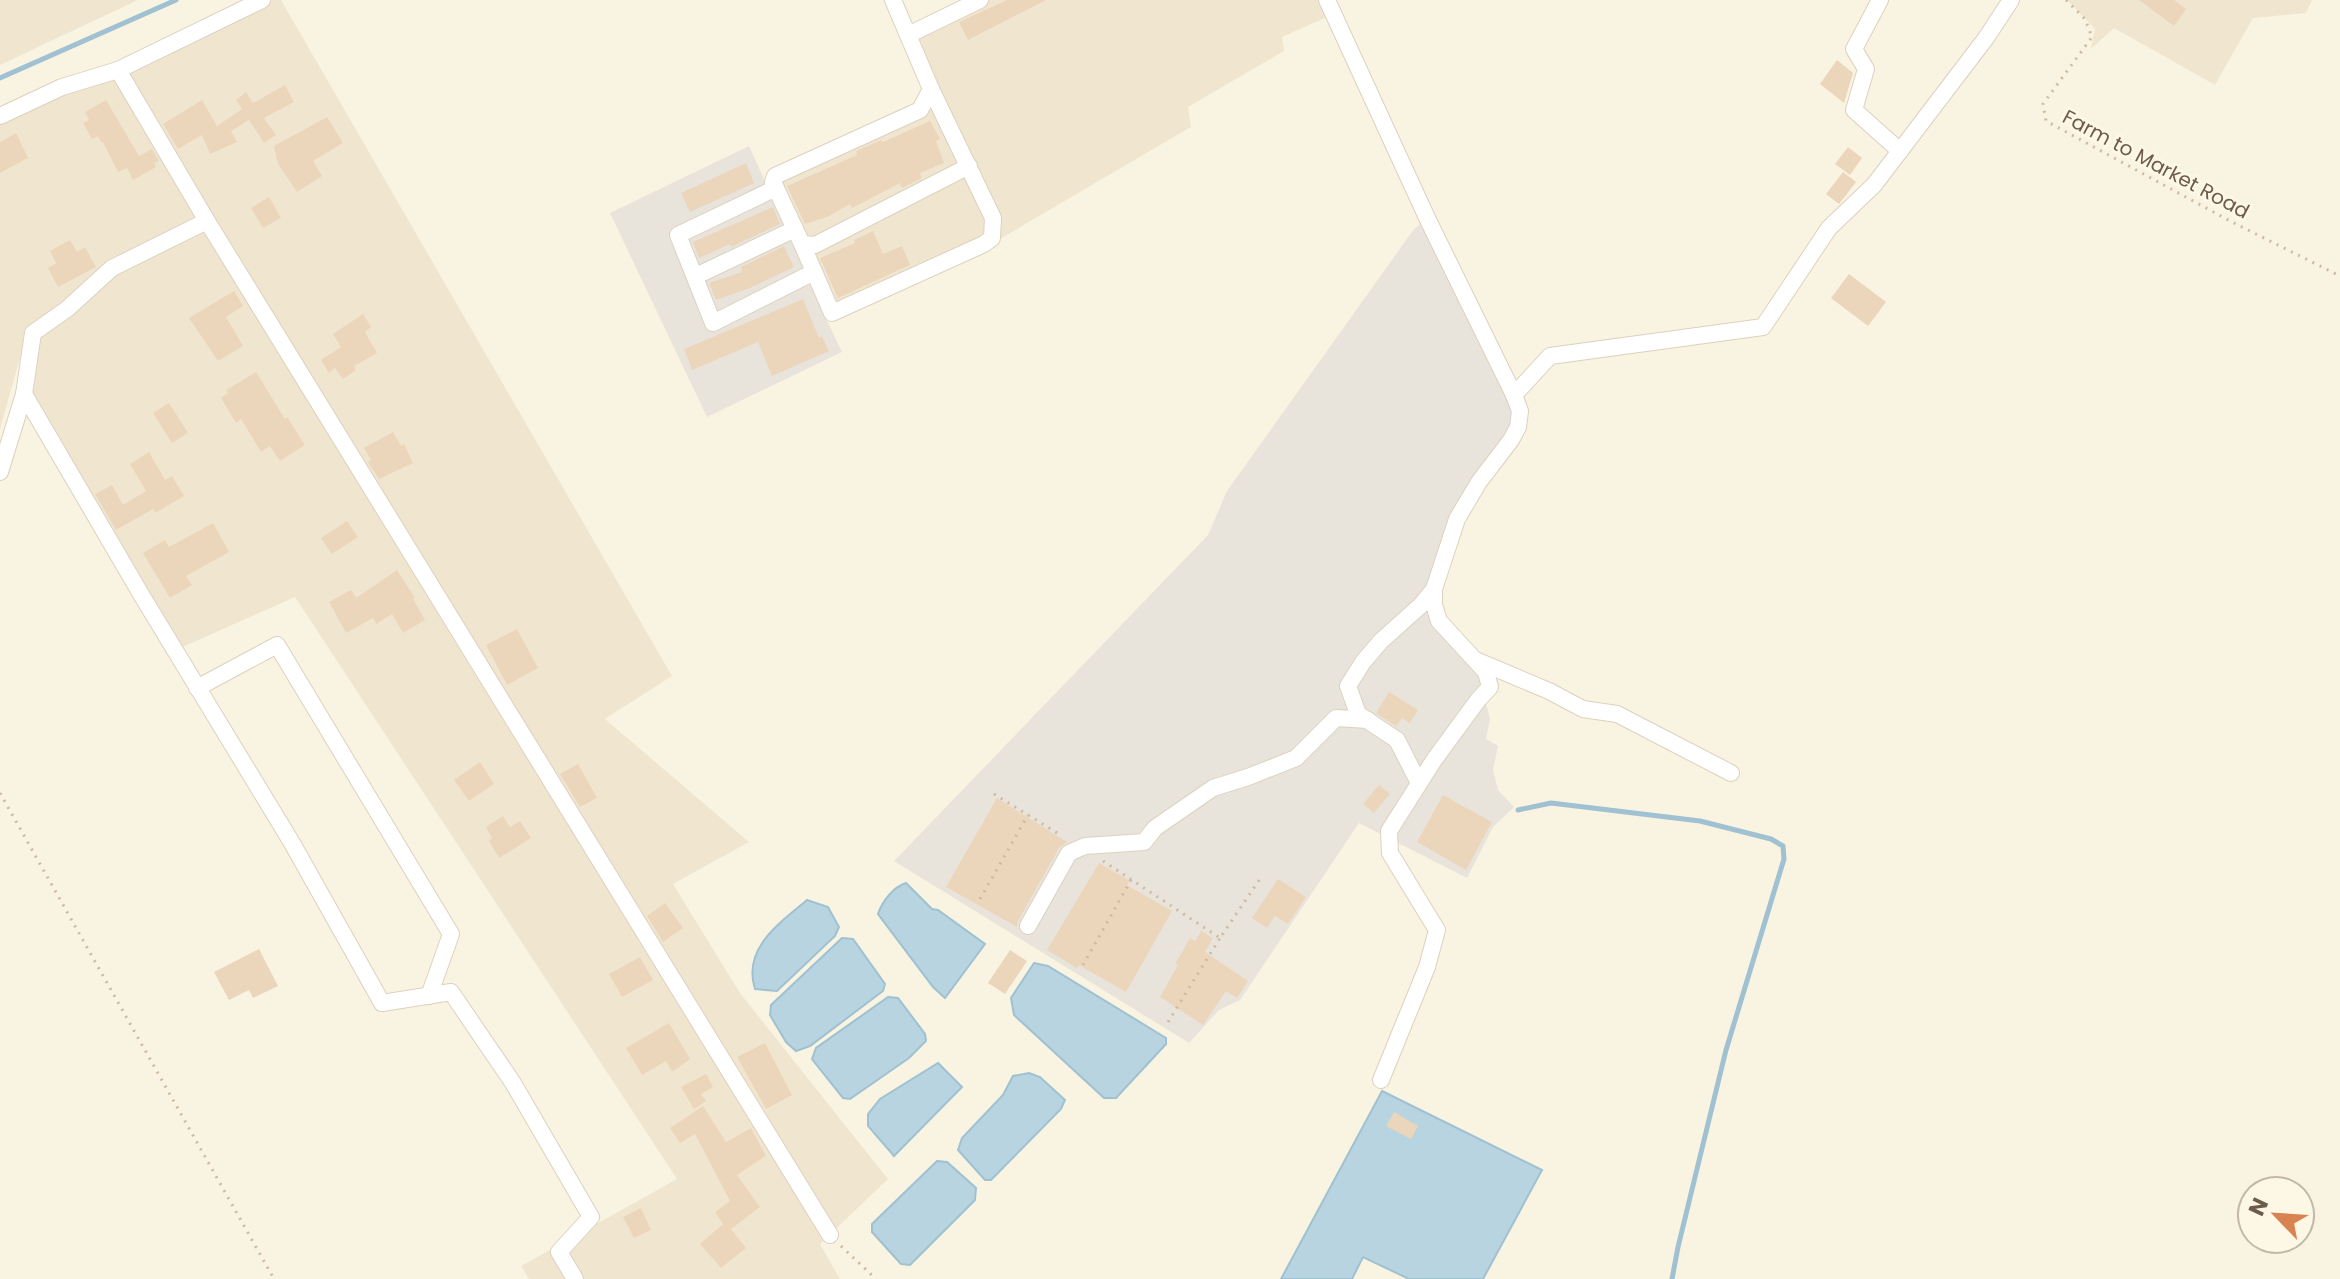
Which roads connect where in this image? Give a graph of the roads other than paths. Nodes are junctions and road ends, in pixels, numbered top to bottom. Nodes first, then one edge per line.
1 (262, 0) edge
2 (893, 0) edge
3 (980, 0) edge
4 (1327, 0) edge
5 (1880, 0) edge
6 (2011, 0) edge
7 (908, 35) junction
8 (118, 70) junction
9 (931, 89) junction
10 (0, 116) edge
11 (1900, 151) junction
12 (969, 166) junction
13 (776, 188) junction
14 (207, 221) junction
15 (799, 236) junction
16 (814, 272) junction
17 (696, 276) junction
18 (24, 394) junction
19 (1514, 395) junction
20 (0, 472) edge
21 (1434, 589) junction
22 (1473, 659) junction
23 (197, 688) junction
24 (1368, 720) junction
25 (1731, 773) dead end
26 (1419, 783) junction
27 (1028, 926) dead end
28 (429, 996) junction
29 (1381, 1080) dead end
30 (830, 1235) road end
31 (575, 1279) edge

1 - 8 street
2 - 7 street
3 - 7 street
4 - 19 street
5 - 11 street
6 - 11 street
7 - 9 street
8 - 10 street
8 - 14 street
9 - 12 street
9 - 13 street
11 - 19 street
12 - 15 street
12 - 16 street
13 - 15 street
13 - 17 street
14 - 18 street
14 - 30 street
15 - 16 street
15 - 17 street
16 - 17 street
18 - 20 street
18 - 23 street
19 - 21 street
21 - 22 street
21 - 24 street
22 - 25 street
22 - 26 street
23 - 28 street
23 - 28 street
24 - 26 street
24 - 27 street
26 - 29 street
28 - 31 street

